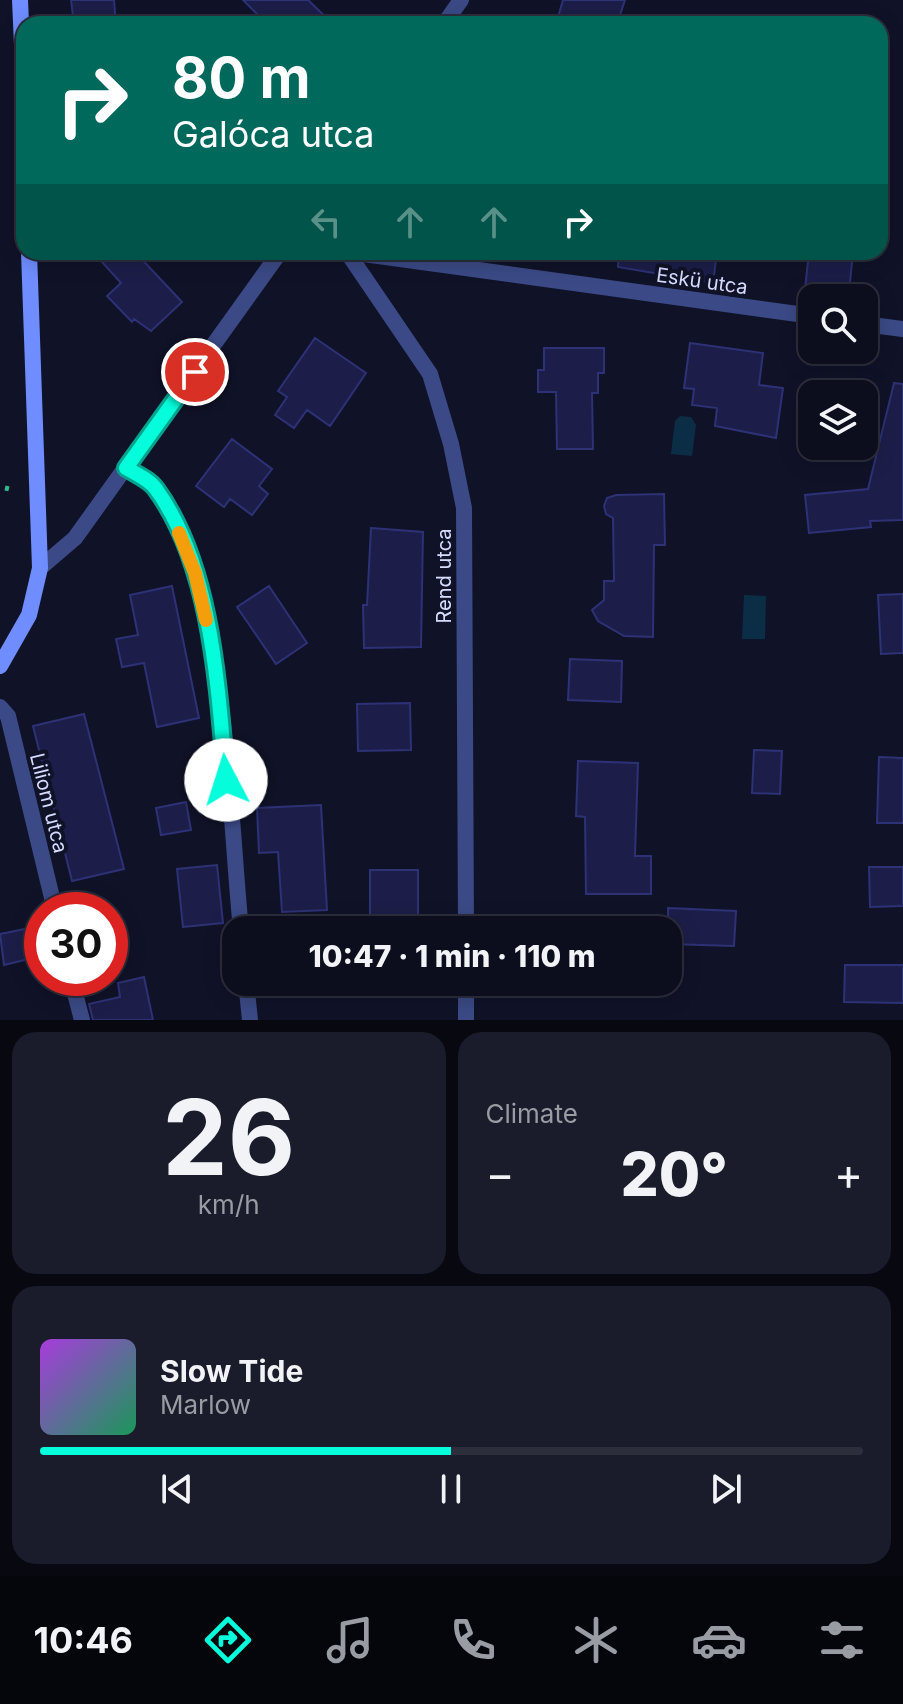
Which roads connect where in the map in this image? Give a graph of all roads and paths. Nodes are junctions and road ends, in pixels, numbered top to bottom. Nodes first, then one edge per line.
1 (29, 260) edge
2 (274, 260) edge
3 (353, 260) edge
4 (406, 260) edge
5 (798, 314) edge
6 (878, 326) edge
7 (903, 329) edge
8 (126, 468) junction
9 (5, 488) dead end
10 (14, 490) dead end
11 (40, 568) junction
12 (0, 666) edge
13 (0, 707) edge
14 (51, 892) edge
15 (240, 916) edge
16 (466, 916) edge
17 (76, 996) edge
18 (247, 996) edge
19 (466, 996) edge
20 (82, 1020) edge
21 (250, 1020) edge
22 (466, 1020) edge

1 - 11 main road
2 - 8 street
3 - 16 street, Rend utca
4 - 5 street, Eskü utca
6 - 7 street
8 - 11 street
8 - 15 street
9 - 10 path
11 - 12 main road
13 - 14 street, Liliom utca
17 - 20 street
18 - 21 street
19 - 22 street

